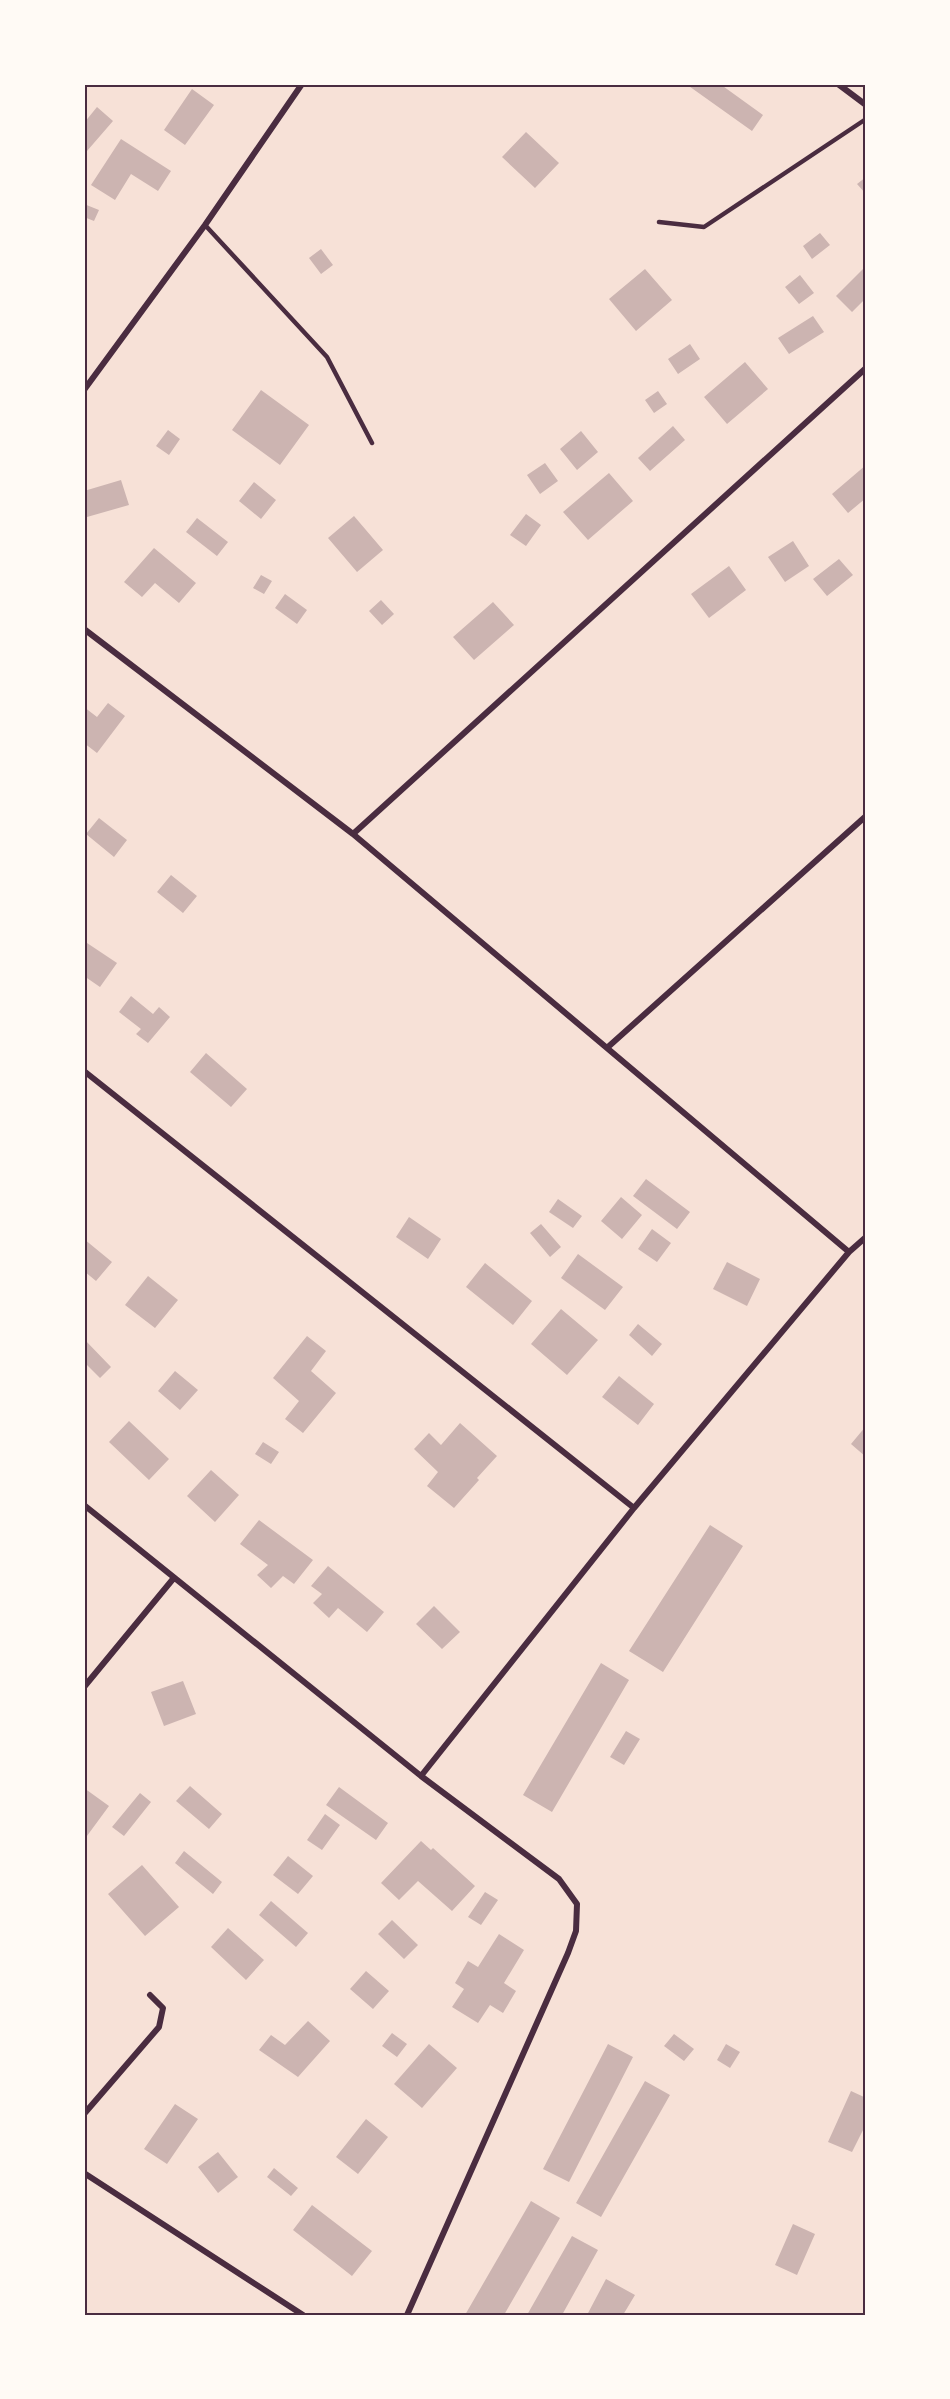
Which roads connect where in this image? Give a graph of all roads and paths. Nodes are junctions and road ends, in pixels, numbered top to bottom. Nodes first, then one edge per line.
1 (302, 84) edge
2 (838, 84) edge
3 (866, 105) edge
4 (866, 119) edge
5 (659, 222) dead end
6 (205, 225) junction
7 (866, 368) edge
8 (84, 390) edge
9 (372, 443) dead end
10 (84, 629) edge
11 (866, 816) edge
12 (353, 834) junction
13 (608, 1047) junction
14 (84, 1071) edge
15 (866, 1237) edge
16 (849, 1252) junction
17 (84, 1505) edge
18 (634, 1508) junction
19 (173, 1579) junction
20 (84, 1687) edge
21 (421, 1776) junction
22 (150, 1995) dead end
23 (84, 2114) edge
24 (84, 2173) edge
25 (303, 2315) edge
26 (407, 2315) edge

1 - 6 street
2 - 3 street
4 - 5 lane
6 - 8 street
6 - 9 lane
7 - 12 street
10 - 12 street
11 - 13 street
12 - 13 street
13 - 16 street
14 - 18 street
15 - 16 street
16 - 18 street
17 - 19 street
18 - 21 street
19 - 20 street
19 - 21 street
21 - 26 street
22 - 23 street
24 - 25 street

